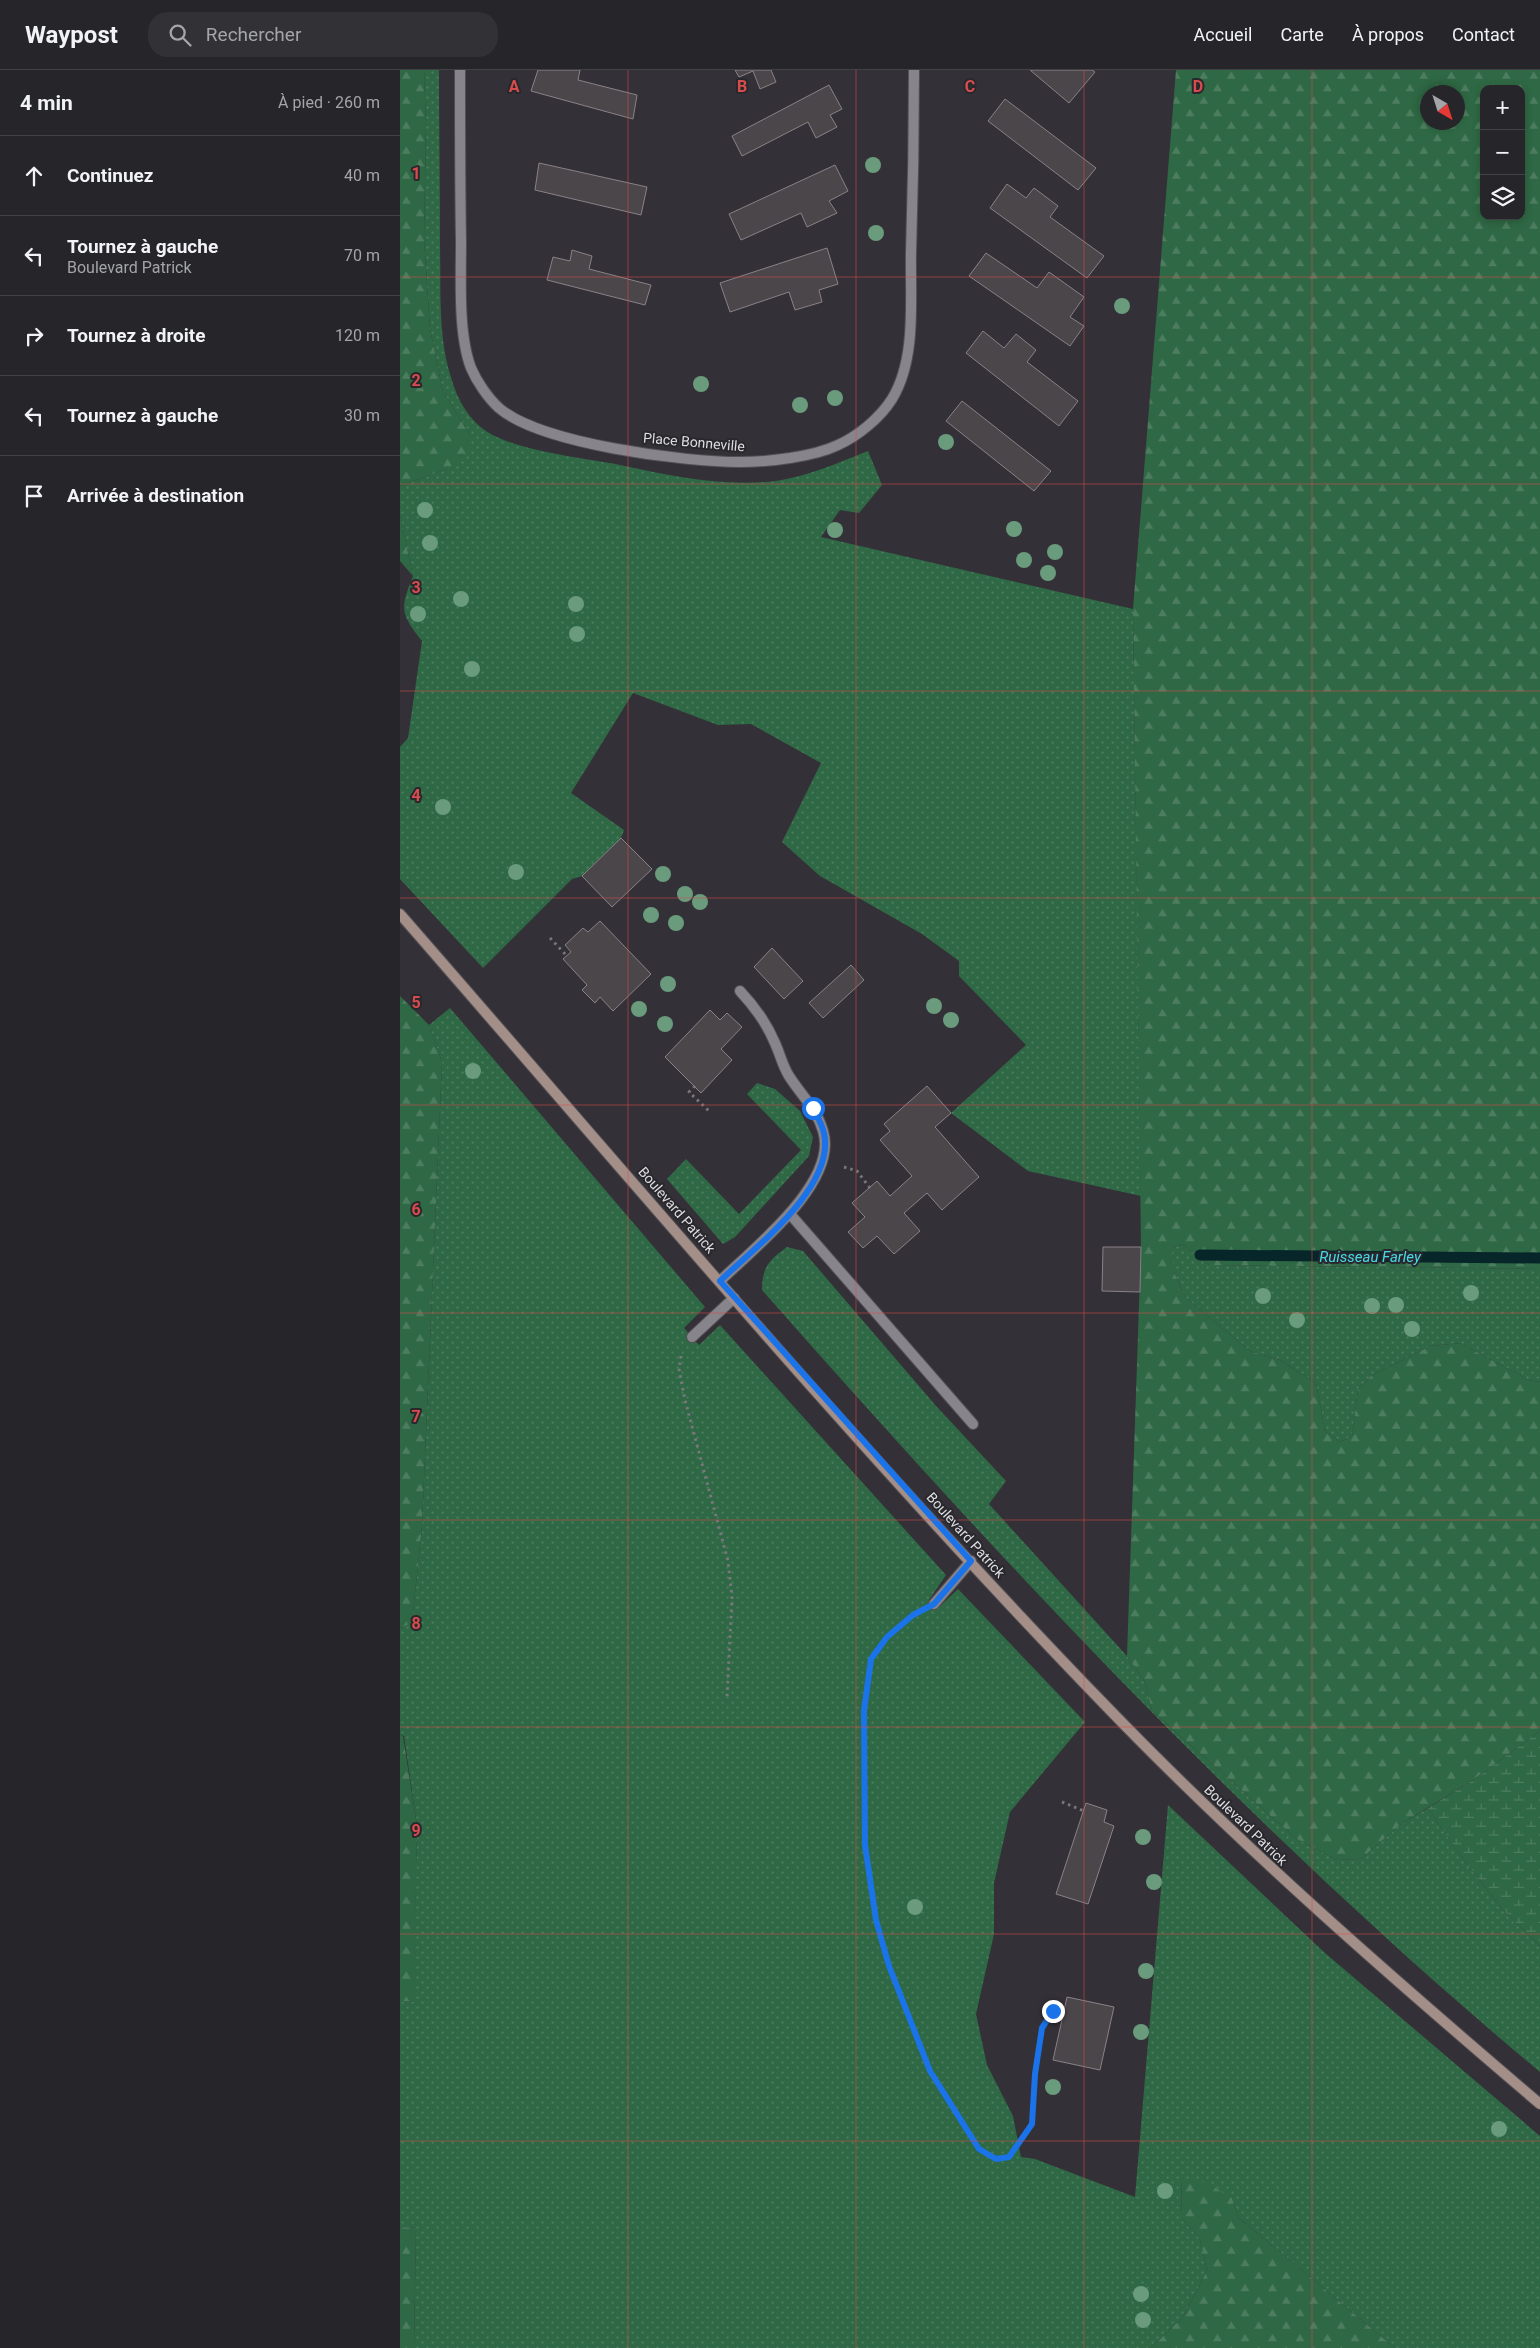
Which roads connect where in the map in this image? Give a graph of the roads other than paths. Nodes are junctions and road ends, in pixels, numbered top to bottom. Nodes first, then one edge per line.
1 (460, 70) edge
2 (914, 70) edge
3 (400, 914) edge
4 (740, 991) dead end
5 (790, 1214) junction
6 (720, 1281) junction
7 (734, 1298) junction
8 (692, 1337) road end
9 (973, 1424) dead end
10 (971, 1561) junction
11 (934, 1604) road end
12 (1540, 2104) edge

1 - 2 street, Place Bonneville
3 - 6 street, Boulevard Patrick
4 - 5 street
5 - 6 street
5 - 9 street
6 - 7 street, Boulevard Patrick
7 - 8 street
7 - 10 street, Boulevard Patrick
10 - 11 street
10 - 12 street, Boulevard Patrick

